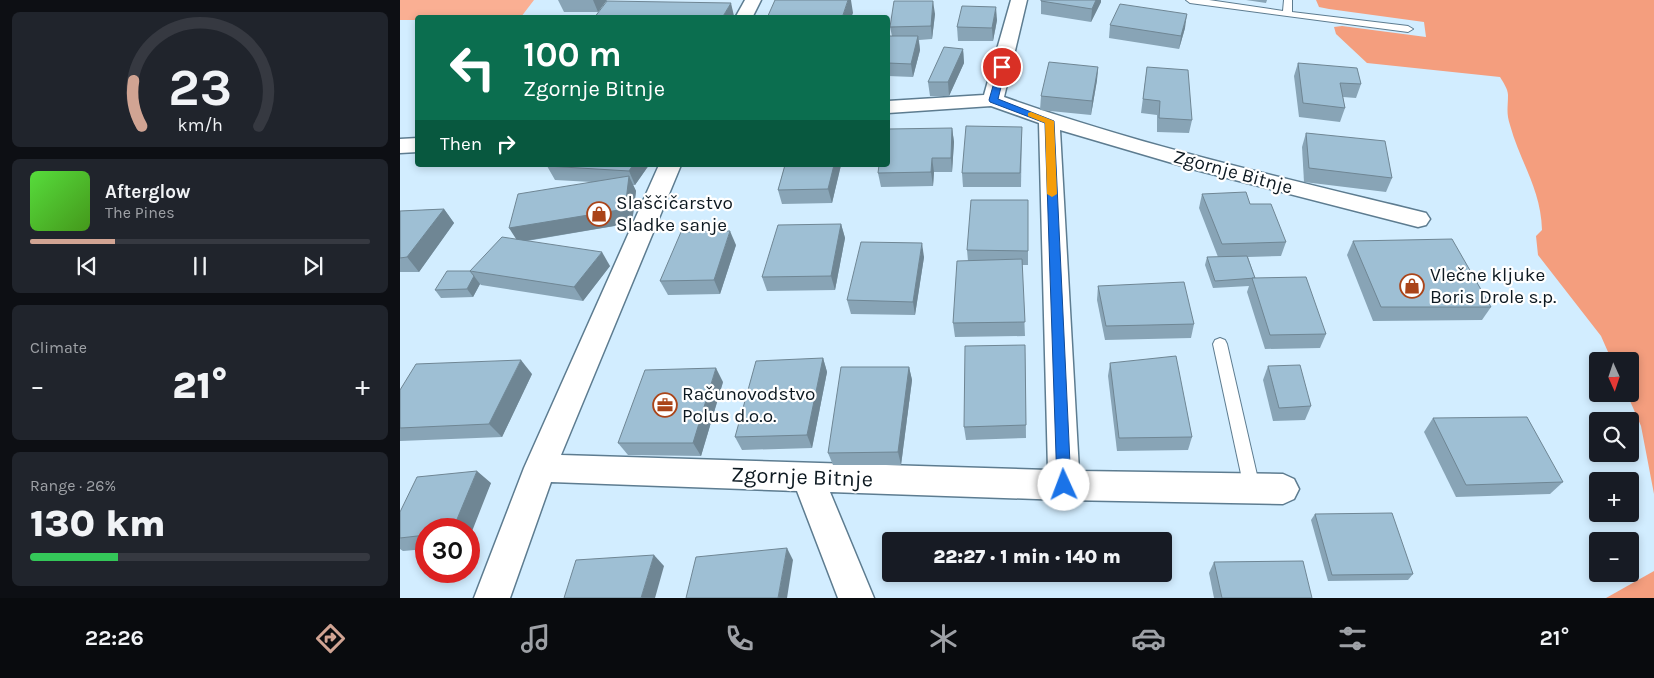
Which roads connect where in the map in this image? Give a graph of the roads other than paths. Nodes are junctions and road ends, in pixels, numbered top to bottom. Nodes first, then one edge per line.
1 (752, 0) edge
2 (1019, 0) edge
3 (1190, 0) edge
4 (1288, 0) edge
5 (1286, 14) junction
6 (744, 15) edge
7 (1408, 29) dead end
8 (993, 100) junction
9 (890, 108) edge
10 (1049, 121) junction
11 (415, 145) edge
12 (400, 146) edge
13 (669, 167) edge
14 (1418, 219) dead end
15 (1220, 344) dead end
16 (540, 468) junction
17 (808, 478) junction
18 (1064, 485) junction
19 (1252, 488) junction
20 (1283, 489) dead end
21 (492, 598) edge
22 (856, 598) edge

1 - 6 street
2 - 8 street
3 - 5 lane
4 - 5 lane
5 - 7 lane
8 - 9 street, Zgornje Bitnje
8 - 10 street, Zgornje Bitnje
10 - 14 street, Zgornje Bitnje
10 - 18 street
11 - 12 street
13 - 16 street
15 - 19 lane
16 - 17 street, Zgornje Bitnje
16 - 21 street
17 - 18 street, Zgornje Bitnje
17 - 22 street
18 - 19 street, Zgornje Bitnje
19 - 20 street, Zgornje Bitnje

